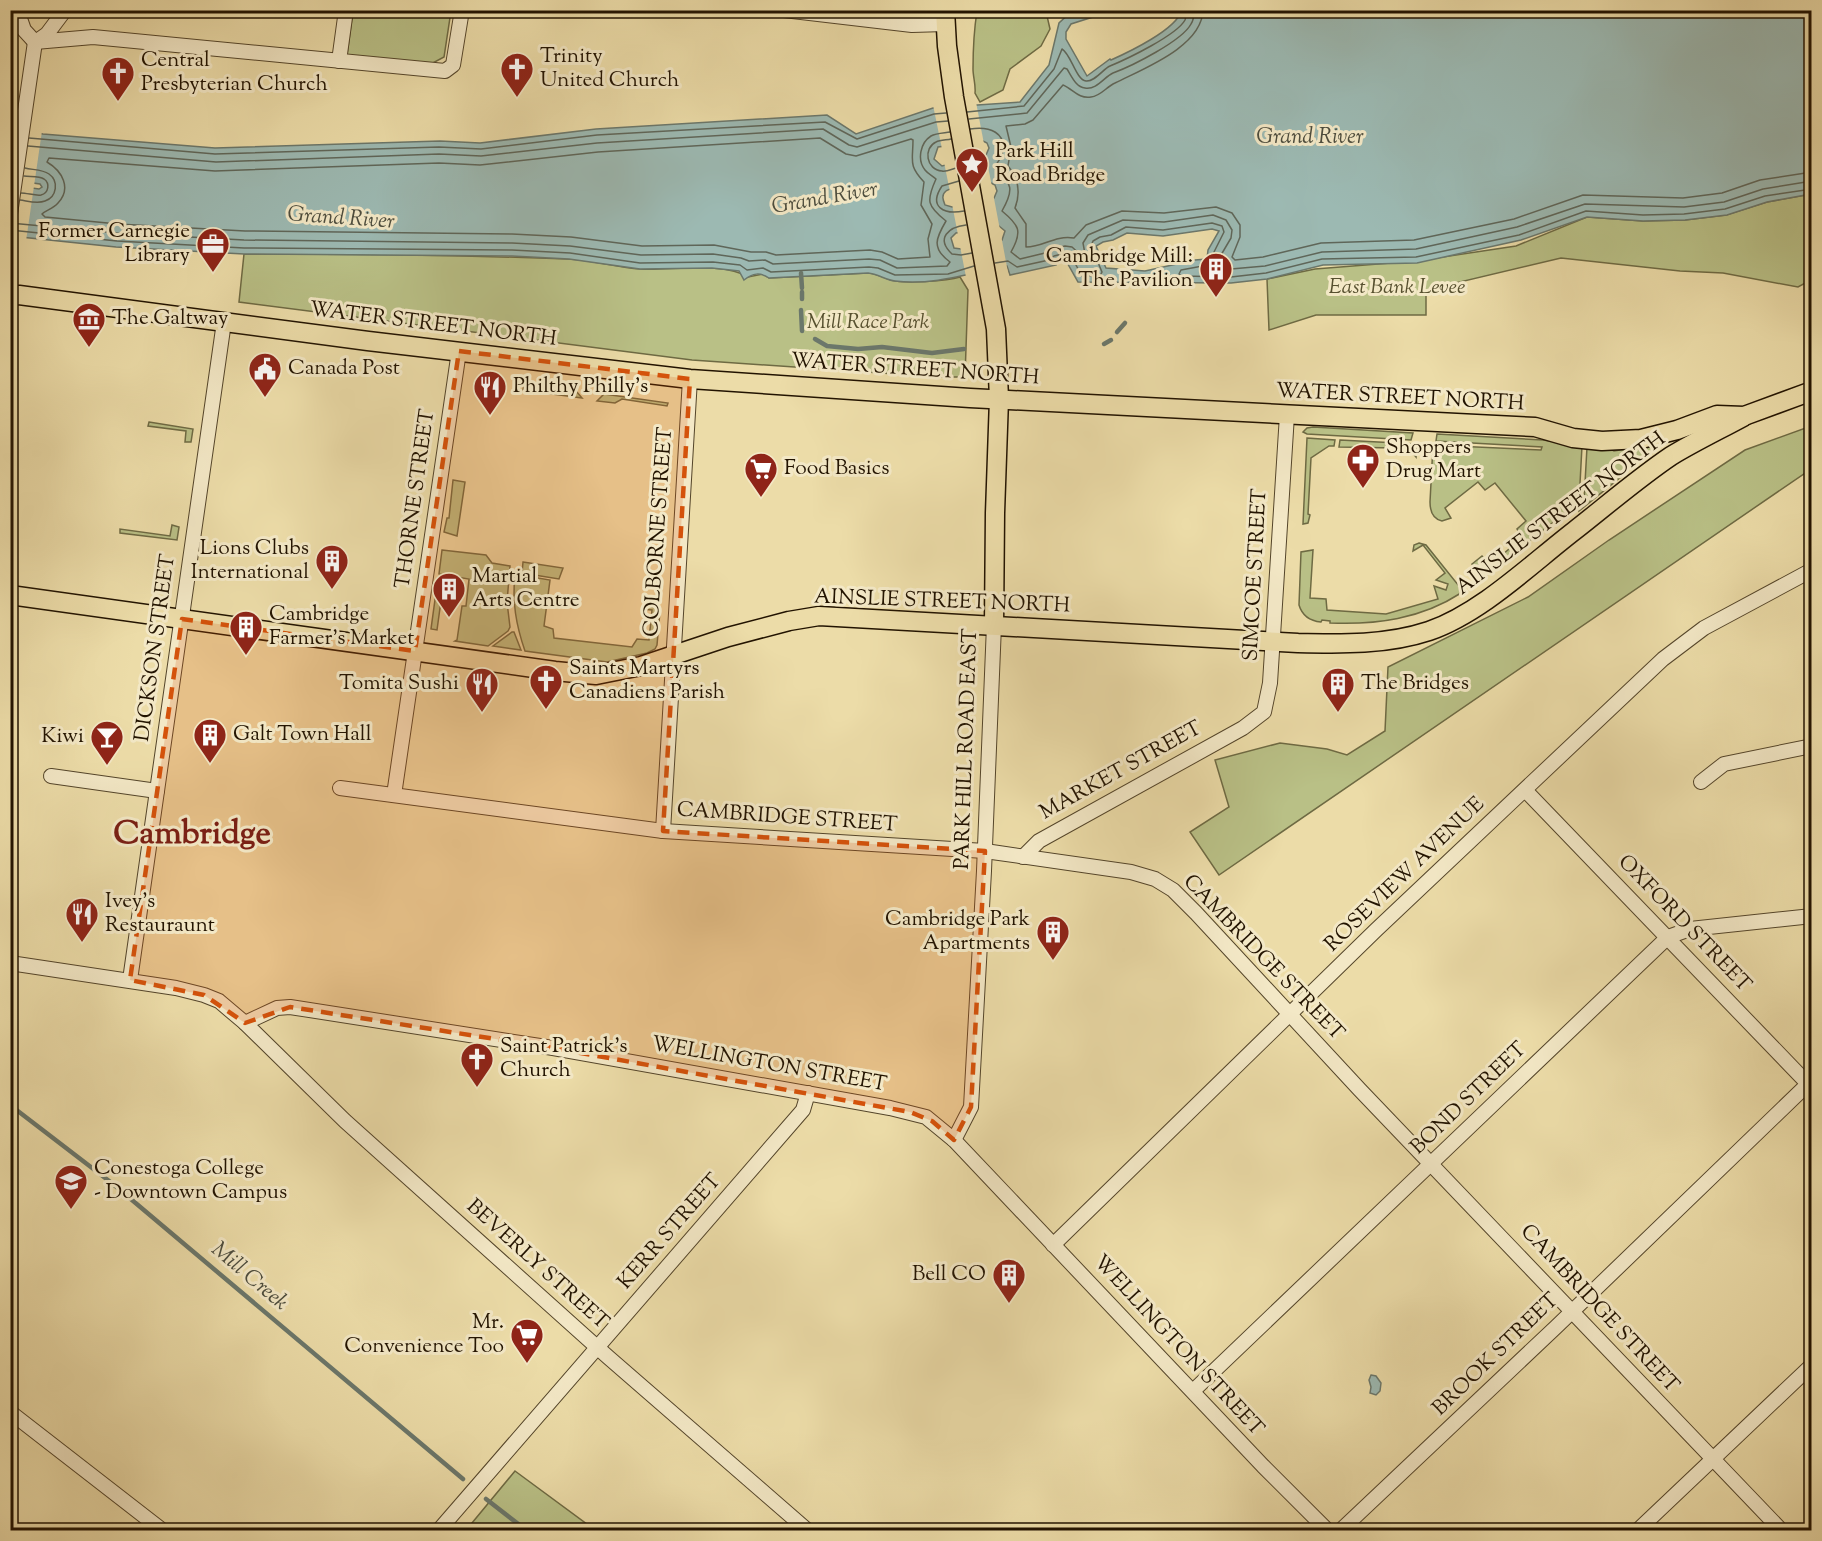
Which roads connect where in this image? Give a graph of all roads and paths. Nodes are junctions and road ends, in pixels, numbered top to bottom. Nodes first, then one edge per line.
1 (17, 10) edge
2 (65, 10) edge
3 (346, 10) edge
4 (462, 10) edge
5 (784, 10) edge
6 (945, 17) edge
7 (17, 29) edge
8 (35, 42) junction
9 (339, 61) junction
10 (10, 214) edge
11 (10, 296) edge
12 (224, 322) junction
13 (459, 351) junction
14 (690, 379) junction
15 (1812, 391) edge
16 (999, 399) junction
17 (1287, 415) junction
18 (1744, 416) junction
19 (1812, 570) edge
20 (10, 595) edge
21 (182, 619) junction
22 (994, 625) junction
23 (1272, 641) junction
24 (415, 651) junction
25 (672, 657) junction
26 (1244, 728) joint
27 (1812, 746) edge
28 (51, 776) dead end
29 (1701, 782) dead end
30 (340, 788) dead end
31 (1525, 790) junction
32 (157, 791) junction
33 (394, 795) junction
34 (663, 831) junction
35 (985, 851) junction
36 (1023, 856) junction
37 (1812, 916) edge
38 (1668, 937) junction
39 (10, 963) edge
40 (130, 980) junction
41 (1291, 1014) junction
42 (245, 1023) junction
43 (1810, 1086) edge
44 (808, 1093) junction
45 (954, 1140) junction
46 (1430, 1164) junction
47 (1053, 1245) junction
48 (1571, 1312) junction
49 (598, 1347) junction
50 (1812, 1365) edge
51 (1193, 1391) junction
52 (10, 1412) edge
53 (1713, 1459) junction
54 (162, 1530) edge
55 (439, 1530) edge
56 (807, 1530) edge
57 (1327, 1530) edge
58 (1341, 1530) edge
59 (1638, 1530) edge
60 (1781, 1530) edge

1 - 7 street
2 - 8 street
3 - 9 street
4 - 9 street
5 - 6 street
6 - 16 main road, PARK HILL ROAD EAST
7 - 8 street
8 - 9 street
8 - 10 street
11 - 12 main road, WATER STREET NORTH
12 - 13 main road, WATER STREET NORTH
12 - 21 street, DICKSON STREET
13 - 14 main road, WATER STREET NORTH
13 - 24 street, THORNE STREET
14 - 16 main road, WATER STREET NORTH
14 - 25 street, COLBORNE STREET
15 - 18 main road, WATER STREET NORTH
16 - 17 main road, WATER STREET NORTH
16 - 22 main road, PARK HILL ROAD EAST
17 - 18 main road, WATER STREET NORTH
17 - 23 street, SIMCOE STREET
18 - 23 main road, AINSLIE STREET NORTH
19 - 31 street, ROSEVIEW AVENUE
20 - 21 main road, AINSLIE STREET NORTH
21 - 24 main road, AINSLIE STREET NORTH
21 - 32 street, DICKSON STREET
22 - 23 main road, AINSLIE STREET NORTH
22 - 25 main road, AINSLIE STREET NORTH
22 - 35 street, PARK HILL ROAD EAST
23 - 26 street, SIMCOE STREET
24 - 25 main road, AINSLIE STREET NORTH
24 - 33 street, THORNE STREET
25 - 34 street, COLBORNE STREET
26 - 36 street, MARKET STREET
27 - 29 street
28 - 32 street
30 - 33 street, CAMBRIDGE STREET
31 - 38 street, OXFORD STREET
31 - 41 street, ROSEVIEW AVENUE
32 - 40 street, DICKSON STREET
33 - 34 street, CAMBRIDGE STREET
34 - 35 street, CAMBRIDGE STREET
35 - 36 street, CAMBRIDGE STREET
35 - 45 street, PARK HILL ROAD EAST
36 - 41 street, CAMBRIDGE STREET
37 - 38 street, BOND STREET
38 - 43 street, OXFORD STREET
38 - 46 street, BOND STREET
39 - 40 street
40 - 42 street
41 - 46 street, CAMBRIDGE STREET
41 - 47 street, ROSEVIEW AVENUE
42 - 44 street, WELLINGTON STREET
42 - 49 street, BEVERLY STREET
43 - 48 street, BROOK STREET
44 - 45 street, WELLINGTON STREET
44 - 49 street, KERR STREET
45 - 47 street, WELLINGTON STREET
46 - 48 street, CAMBRIDGE STREET
46 - 51 street, BOND STREET
47 - 51 street, WELLINGTON STREET
48 - 53 street, CAMBRIDGE STREET
48 - 58 street, BROOK STREET
49 - 55 street, KERR STREET
49 - 56 street, BEVERLY STREET
50 - 53 street
51 - 57 street, WELLINGTON STREET
52 - 54 street
53 - 59 street
53 - 60 street, CAMBRIDGE STREET

